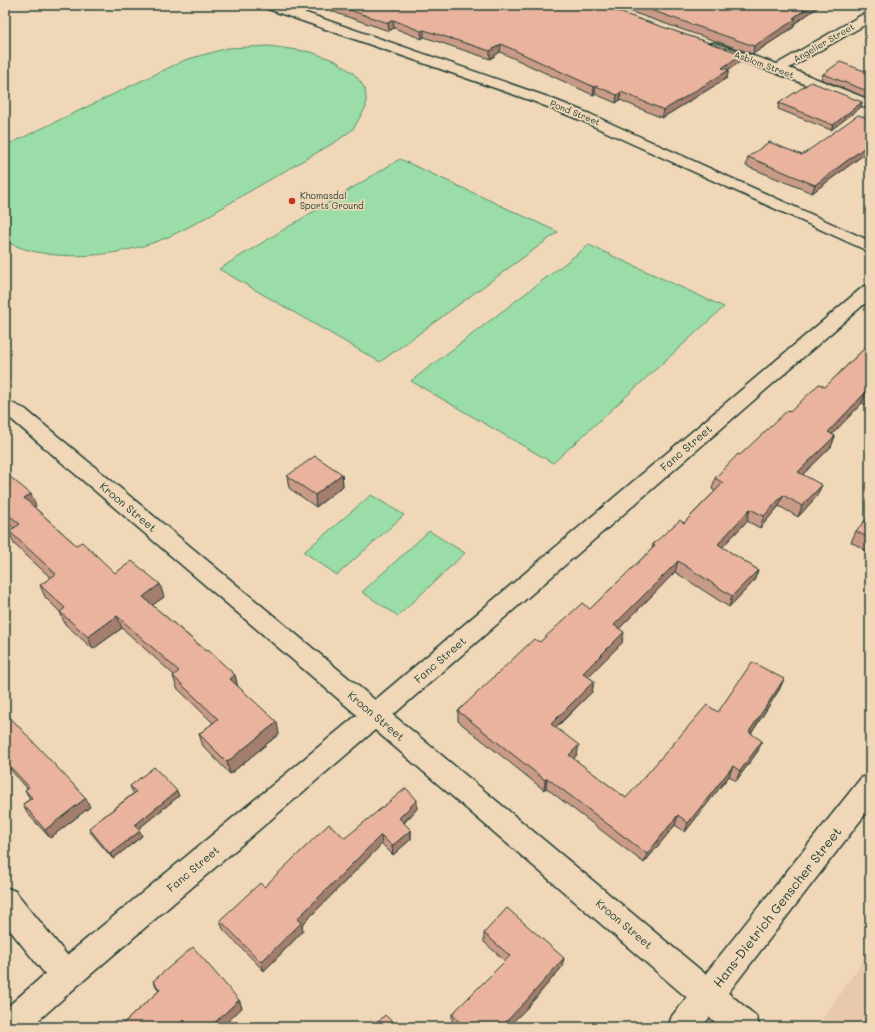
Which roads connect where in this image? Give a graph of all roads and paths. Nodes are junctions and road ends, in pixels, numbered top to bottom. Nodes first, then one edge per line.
1 (270, 5) edge
2 (870, 16) edge
3 (704, 43) edge
4 (778, 69) junction
5 (870, 105) edge
6 (870, 247) edge
7 (870, 290) edge
8 (5, 408) edge
9 (375, 715) junction
10 (870, 787) edge
11 (5, 901) edge
12 (66, 976) junction
13 (708, 995) junction
14 (8, 1027) edge
15 (683, 1027) edge
16 (745, 1027) edge

1 - 6 street, Pond Street
2 - 4 street, Angelier Street
3 - 4 street, Asblom Street
4 - 5 street, Asblom Street
7 - 9 street, Fanc Street
8 - 9 street, Kroon Street
9 - 12 street, Fanc Street
9 - 13 street, Kroon Street
10 - 13 street, Hans-Dietrich Genscher Street
11 - 12 street
12 - 14 street, Fanc Street
13 - 15 street, Hans-Dietrich Genscher Street
13 - 16 street, Kroon Street

